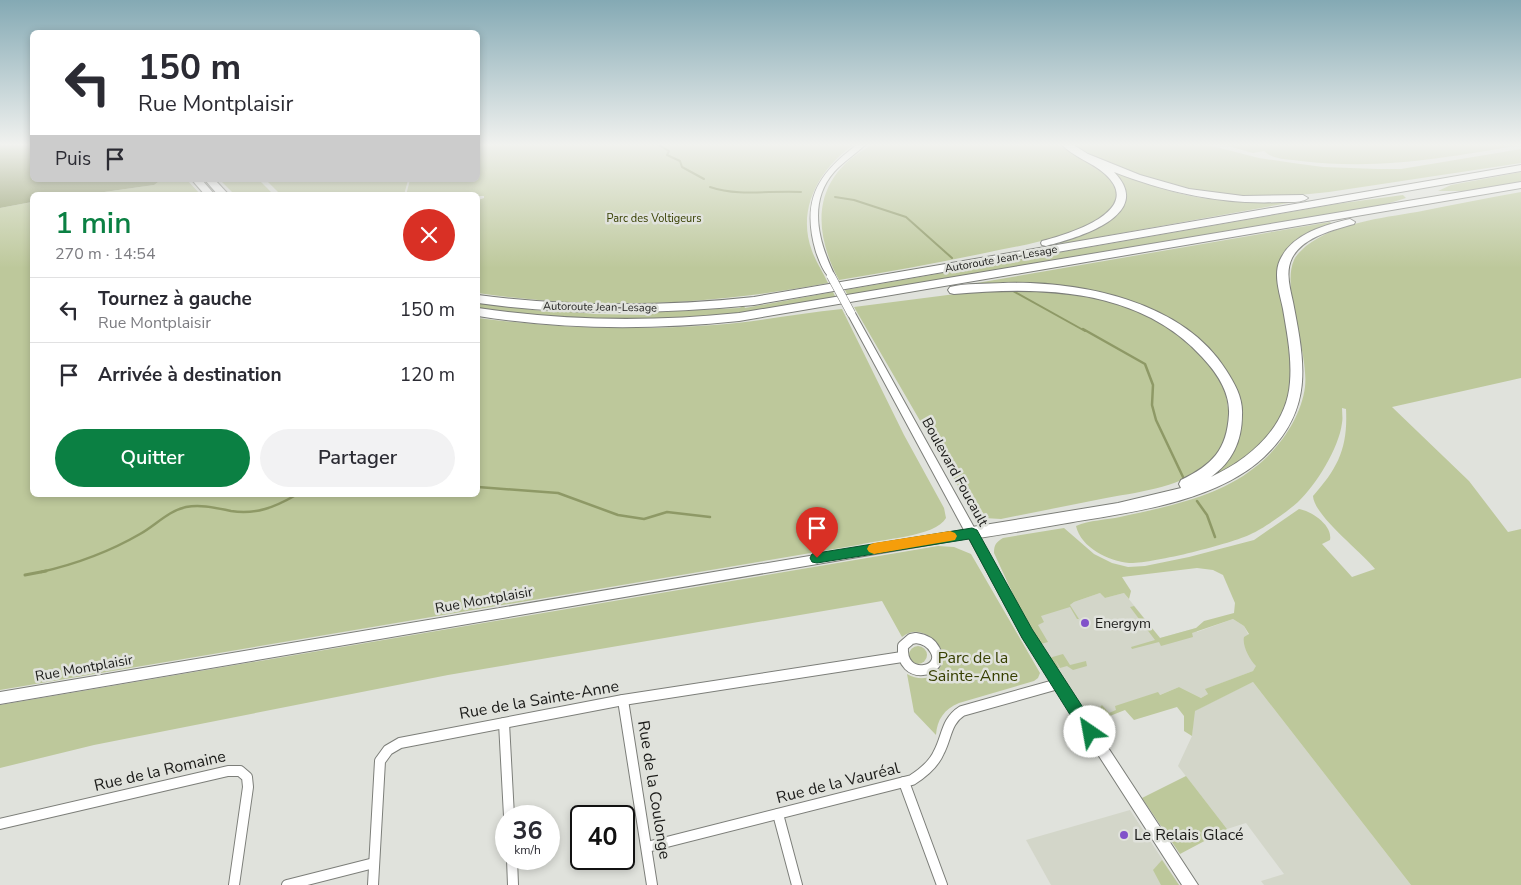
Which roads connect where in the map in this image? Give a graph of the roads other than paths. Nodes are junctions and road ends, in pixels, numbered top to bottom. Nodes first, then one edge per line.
1 (822, 185) edge
2 (1119, 185) edge
3 (1158, 185) edge
4 (1423, 185) edge
5 (1521, 186) edge
6 (1413, 187) junction
7 (1433, 200) junction
8 (928, 272) junction
9 (480, 299) edge
10 (849, 300) junction
11 (480, 312) edge
12 (1151, 501) junction
13 (972, 533) junction
14 (902, 657) dead end
15 (1058, 684) junction
16 (0, 698) edge
17 (623, 700) junction
18 (504, 723) junction
19 (904, 782) junction
20 (508, 805) edge
21 (778, 814) junction
22 (0, 824) edge
23 (647, 847) junction
24 (374, 863) junction
25 (512, 870) edge
26 (234, 885) edge
27 (287, 885) edge
28 (373, 885) edge
29 (513, 885) edge
30 (652, 885) edge
31 (796, 885) edge
32 (942, 885) edge
33 (1191, 885) edge

1 - 13 street, Boulevard Foucault, bridge
2 - 8 highway
3 - 6 highway
4 - 6 highway, Autoroute Jean-Lesage
5 - 7 highway, Autoroute Jean-Lesage
6 - 8 highway, Autoroute Jean-Lesage
7 - 10 highway, Autoroute Jean-Lesage
7 - 12 highway
8 - 9 highway, Autoroute Jean-Lesage
10 - 11 highway, Autoroute Jean-Lesage
10 - 12 highway
12 - 13 highway
13 - 15 street, Boulevard Foucault
13 - 16 street, Rue Montplaisir
14 - 17 street, Rue de la Sainte-Anne
15 - 19 street, Rue de la Vauréal
15 - 33 street, Boulevard Foucault
17 - 18 street, Rue de la Sainte-Anne
17 - 23 street, Rue de la Coulonge
18 - 20 street
18 - 24 street, Rue de la Sainte-Anne
19 - 21 street, Rue de la Vauréal
19 - 32 street
21 - 23 street, Rue de la Vauréal
21 - 31 street
22 - 26 street, Rue de la Romaine
23 - 30 street, Rue de la Coulonge
24 - 27 street
24 - 28 street, Rue de la Sainte-Anne
25 - 29 street

